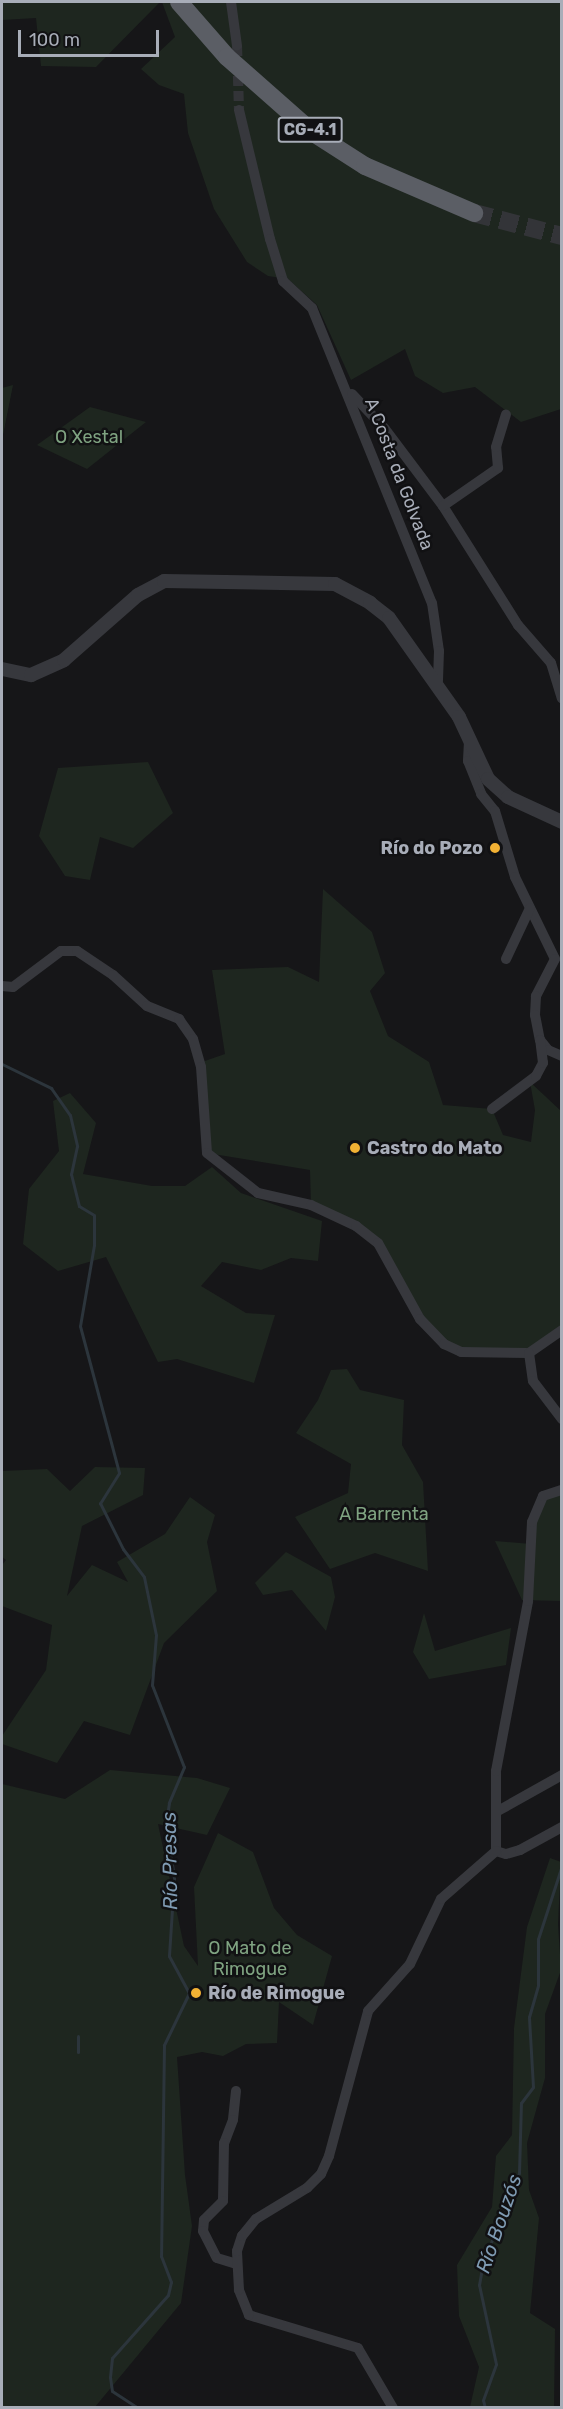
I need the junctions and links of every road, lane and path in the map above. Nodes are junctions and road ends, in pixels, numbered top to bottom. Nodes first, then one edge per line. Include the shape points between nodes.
1 (179, 2) edge
2 (231, 2) edge
3 (237, 46) tunnel mouth
4 (239, 110) tunnel mouth
5 (474, 213) tunnel mouth
6 (348, 390) junction
7 (506, 415) dead end
8 (443, 507) junction
9 (2, 669) edge
10 (438, 685) junction
11 (561, 698) edge
12 (469, 741) junction
13 (561, 822) edge
14 (530, 908) junction
15 (506, 960) dead end
16 (558, 960) edge
17 (2, 986) edge
18 (540, 1040) junction
19 (561, 1056) edge
20 (492, 1109) dead end
21 (561, 1330) edge
22 (529, 1353) junction
23 (561, 1419) edge
24 (561, 1490) edge
25 (561, 1774) edge
26 (496, 1812) junction
27 (561, 1827) edge
28 (496, 1851) junction
29 (236, 2091) dead end
30 (237, 2264) junction
31 (393, 2408) edge

1 - 5 highway, CG-4.1 via 227,57 312,132 365,166
2 - 3 street
4 - 6 street, A Costa da Golvada via 283,280 312,308
6 - 8 street via 385,429
6 - 10 street, A Costa da Golvada via 432,603 440,651
7 - 8 street via 496,447 498,468
8 - 11 street via 518,625 551,663
9 - 10 street via 31,675 64,660 138,595 164,580 335,584 389,618
10 - 12 street
12 - 13 street via 488,779 508,797
12 - 14 street via 468,761 481,794 495,811 515,877
14 - 15 street
14 - 16 street
16 - 18 street via 537,996 535,1016
17 - 22 street via 13,987 61,951 77,951 113,975 147,1006 178,1019 193,1039 201,1067 207,1152 258,1193 311,1205 356,1226 378,1243 420,1319 444,1344 461,1352
18 - 19 street via 548,1050
18 - 20 street via 543,1063 536,1076
21 - 22 street
22 - 23 street via 533,1382
24 - 26 street via 543,1496 532,1522 528,1601 496,1771
25 - 26 street
26 - 28 street
27 - 28 street via 520,1850 506,1854
28 - 30 street via 441,1899 410,1964 368,2011 321,2174 307,2188 256,2219 242,2236
29 - 30 street via 233,2120 224,2143 223,2201 204,2220 203,2231 217,2258
30 - 31 street via 241,2300 249,2315 358,2348

